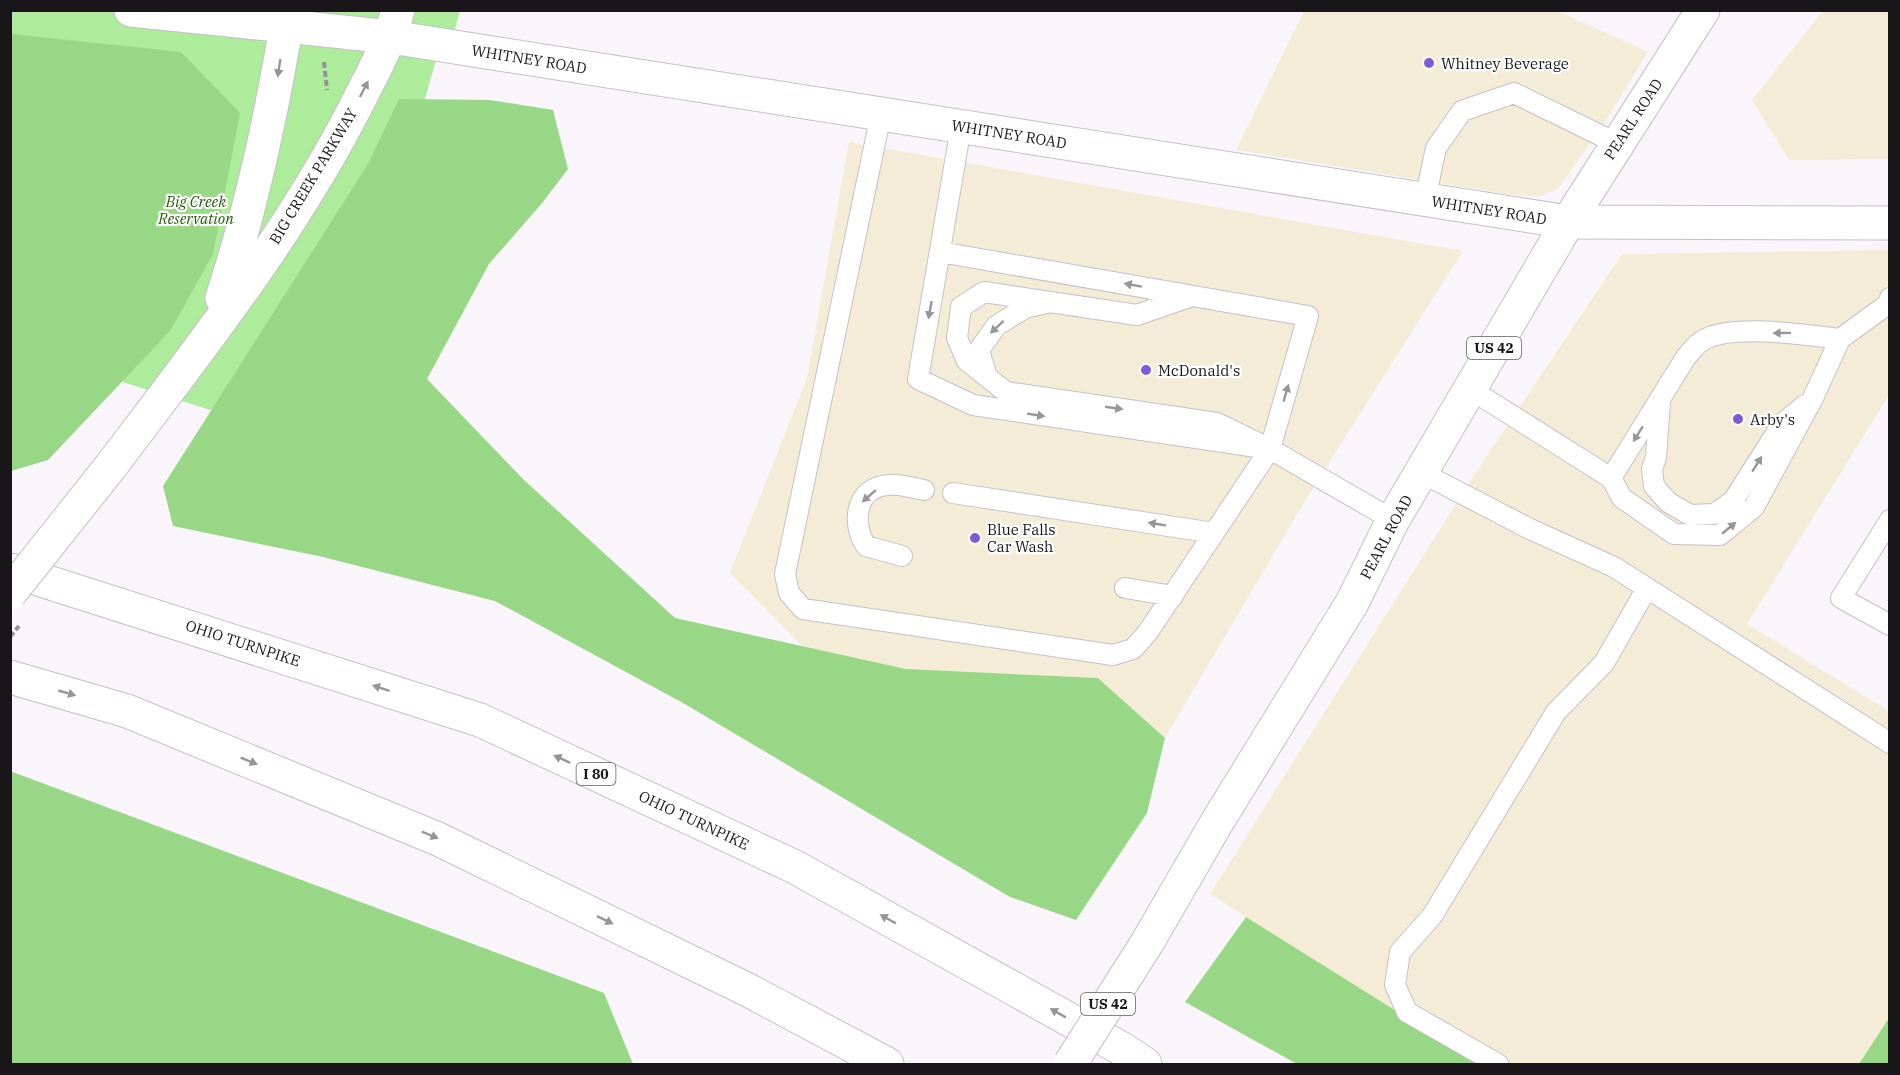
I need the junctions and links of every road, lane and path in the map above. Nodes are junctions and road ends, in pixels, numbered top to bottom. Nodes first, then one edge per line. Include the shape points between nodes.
1 (131, 10) edge
2 (1703, 10) edge
3 (288, 18) edge
4 (394, 24) edge
5 (324, 60) dead end
6 (330, 97) dead end
7 (881, 114) junction
8 (961, 127) junction
9 (1618, 144) junction
10 (1425, 200) junction
11 (1568, 222) junction
12 (1890, 223) edge
13 (940, 252) junction
14 (1191, 296) junction
15 (1890, 298) edge
16 (1050, 302) junction
17 (210, 333) junction
18 (1840, 339) junction
19 (986, 374) junction
20 (1470, 389) junction
21 (1813, 398) junction
22 (1660, 399) junction
23 (1270, 449) junction
24 (1422, 473) junction
25 (1611, 478) junction
26 (924, 490) dead end
27 (952, 493) dead end
28 (1394, 520) junction
29 (1890, 520) edge
30 (1214, 533) junction
31 (902, 556) dead end
32 (10, 570) edge
33 (1125, 588) dead end
34 (1647, 588) junction
35 (10, 593) edge
36 (1173, 596) junction
37 (1890, 625) edge
38 (10, 677) edge
39 (1890, 743) edge
40 (887, 1065) edge
41 (1070, 1065) edge
42 (1145, 1065) edge
43 (1498, 1065) edge

1 - 3 main road, WHITNEY ROAD
2 - 9 main road, PEARL ROAD / US 42
3 - 4 main road, WHITNEY ROAD
3 -> 17 main road, BIG CREEK PARKWAY via 274,100 241,242
4 - 7 main road, WHITNEY ROAD
17 -> 4 main road, BIG CREEK PARKWAY via 303,198 347,124
5 - 6 path
7 - 8 main road, WHITNEY ROAD
7 - 36 lane via 785,574 789,593 803,609 1113,655 1133,649
8 - 10 main road, WHITNEY ROAD
8 - 13 lane
9 - 10 lane via 1514,93 1462,111 1436,148
9 - 11 main road, PEARL ROAD / US 42
10 - 11 main road, WHITNEY ROAD
11 - 12 main road, WHITNEY ROAD
11 - 20 main road, PEARL ROAD / US 42
14 -> 13 lane
13 -> 23 lane via 918,379 973,405
14 - 16 lane via 1137,315
23 -> 14 lane via 1308,316
15 - 18 lane via 1888,304
16 -> 19 lane via 1025,308 996,326 978,350
16 - 19 lane via 984,292 961,307 957,338 967,361
17 - 35 main road, BIG CREEK PARKWAY, bridge
18 - 21 lane
18 -> 22 lane via 1793,332 1724,333 1702,340 1686,357
19 -> 23 lane via 1006,392 1217,423
20 - 24 main road, PEARL ROAD / US 42
20 - 25 lane
22 -> 21 lane via 1652,469 1654,486 1668,502 1690,515 1714,514 1733,501 1782,424
25 -> 21 lane via 1622,498 1674,534 1720,535 1754,507
22 -> 25 lane
23 - 28 lane
23 - 30 lane
24 - 28 main road, PEARL ROAD / US 42
24 - 34 lane via 1614,567
26 -> 31 lane via 889,484 870,492 858,507 858,535 866,546
30 -> 27 lane
28 - 41 main road, PEARL ROAD / US 42, bridge via 1352,603
29 - 37 lane via 1841,598
30 - 36 lane
42 -> 32 main road, OHIO TURNPIKE / I 80 via 795,867 480,720
33 - 36 lane
34 - 39 lane
34 - 43 lane via 1604,663 1556,712 1432,916 1400,952 1395,985 1407,1012
38 -> 40 main road via 127,711 438,839 748,990

